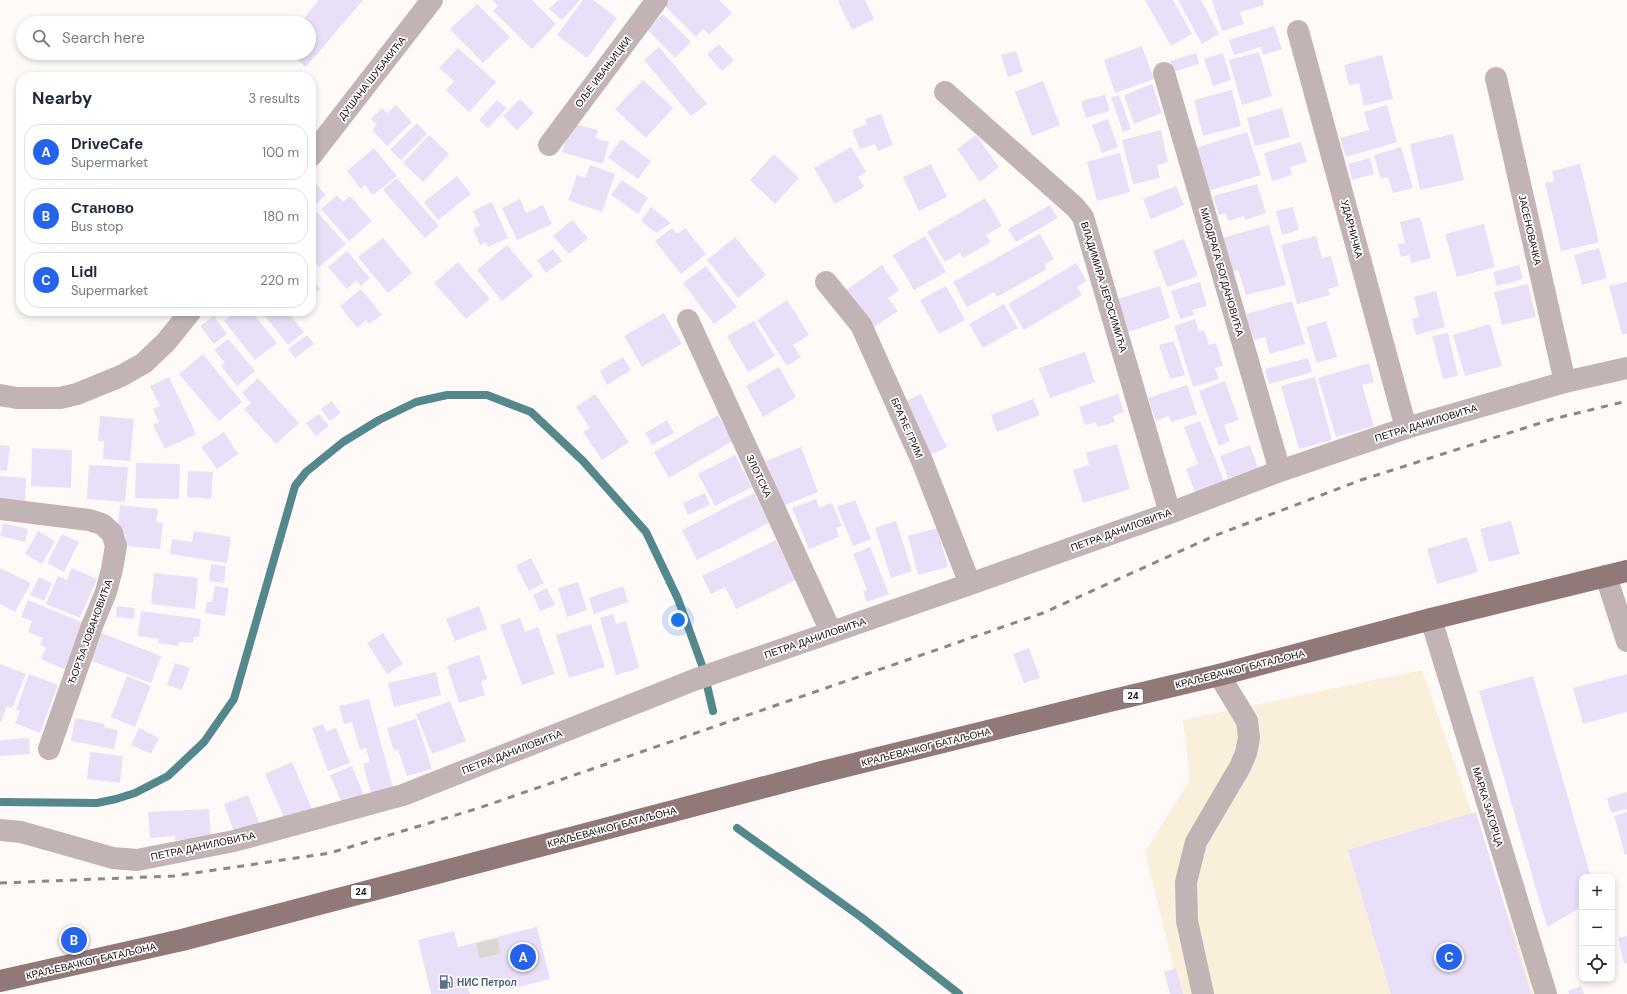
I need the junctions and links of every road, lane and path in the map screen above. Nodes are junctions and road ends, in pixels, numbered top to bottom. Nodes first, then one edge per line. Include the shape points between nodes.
1 (432, 0) edge
2 (657, 0) edge
3 (1298, 31) dead end
4 (1164, 73) dead end
5 (1496, 78) dead end
6 (945, 92) dead end
7 (549, 145) dead end
8 (316, 150) edge
9 (826, 282) dead end
10 (187, 316) edge
11 (688, 320) dead end
12 (1627, 368) edge
13 (1565, 382) junction
14 (0, 395) edge
15 (1406, 428) junction
16 (1280, 471) junction
17 (0, 509) edge
18 (1170, 513) junction
19 (1627, 571) edge
20 (1606, 576) junction
21 (970, 584) junction
22 (1431, 619) junction
23 (831, 632) junction
24 (1627, 641) edge
25 (1219, 676) junction
26 (49, 749) dead end
27 (0, 830) edge
28 (0, 981) edge
29 (1203, 994) edge
30 (1546, 994) edge

1 - 8 street, ДУШАНА ШУБАКИЋА
2 - 7 street, ОЉЕ ИВАЊИЦКИ
3 - 15 street, УДАРНИЧКА
4 - 16 street, МИОДРАГА БОГДАНОВИЋА
5 - 13 street, ЈАСЕНОВАЧКА
6 - 18 street, ВЛАДИМИРА ЈЕРОСИМИЋА via 1075,207 1083,217
9 - 21 street, БРАЋЕ ГРИМ via 862,325 922,461
10 - 14 street via 166,342 144,363 121,376 60,398 17,398
11 - 23 street, ЗЛОТСКА
12 - 13 street, ПЕТРА ДАНИЛОВИЋА
13 - 15 street, ПЕТРА ДАНИЛОВИЋА
15 - 16 street, ПЕТРА ДАНИЛОВИЋА
16 - 18 street, ПЕТРА ДАНИЛОВИЋА
17 - 26 street, ЂОРЂА ЈОВАНОВИЋА via 89,520 102,524 112,533 116,546 106,592
18 - 21 street, ПЕТРА ДАНИЛОВИЋА
19 - 20 main road, КРАЉЕВАЧКОГ БАТАЉОНА / 24
20 - 22 main road, КРАЉЕВАЧКОГ БАТАЉОНА / 24
20 - 24 street
21 - 23 street, ПЕТРА ДАНИЛОВИЋА
22 - 25 main road, КРАЉЕВАЧКОГ БАТАЉОНА / 24
22 - 30 street, МАРКА ЗАГОРЦА
23 - 27 street, ПЕТРА ДАНИЛОВИЋА via 694,680 403,795 234,841 137,860 124,860 21,832
25 - 28 main road, КРАЉЕВАЧКОГ БАТАЉОНА / 24 via 822,772 182,940
25 - 29 street via 1247,721 1249,738 1240,767 1196,842 1186,882 1187,921

